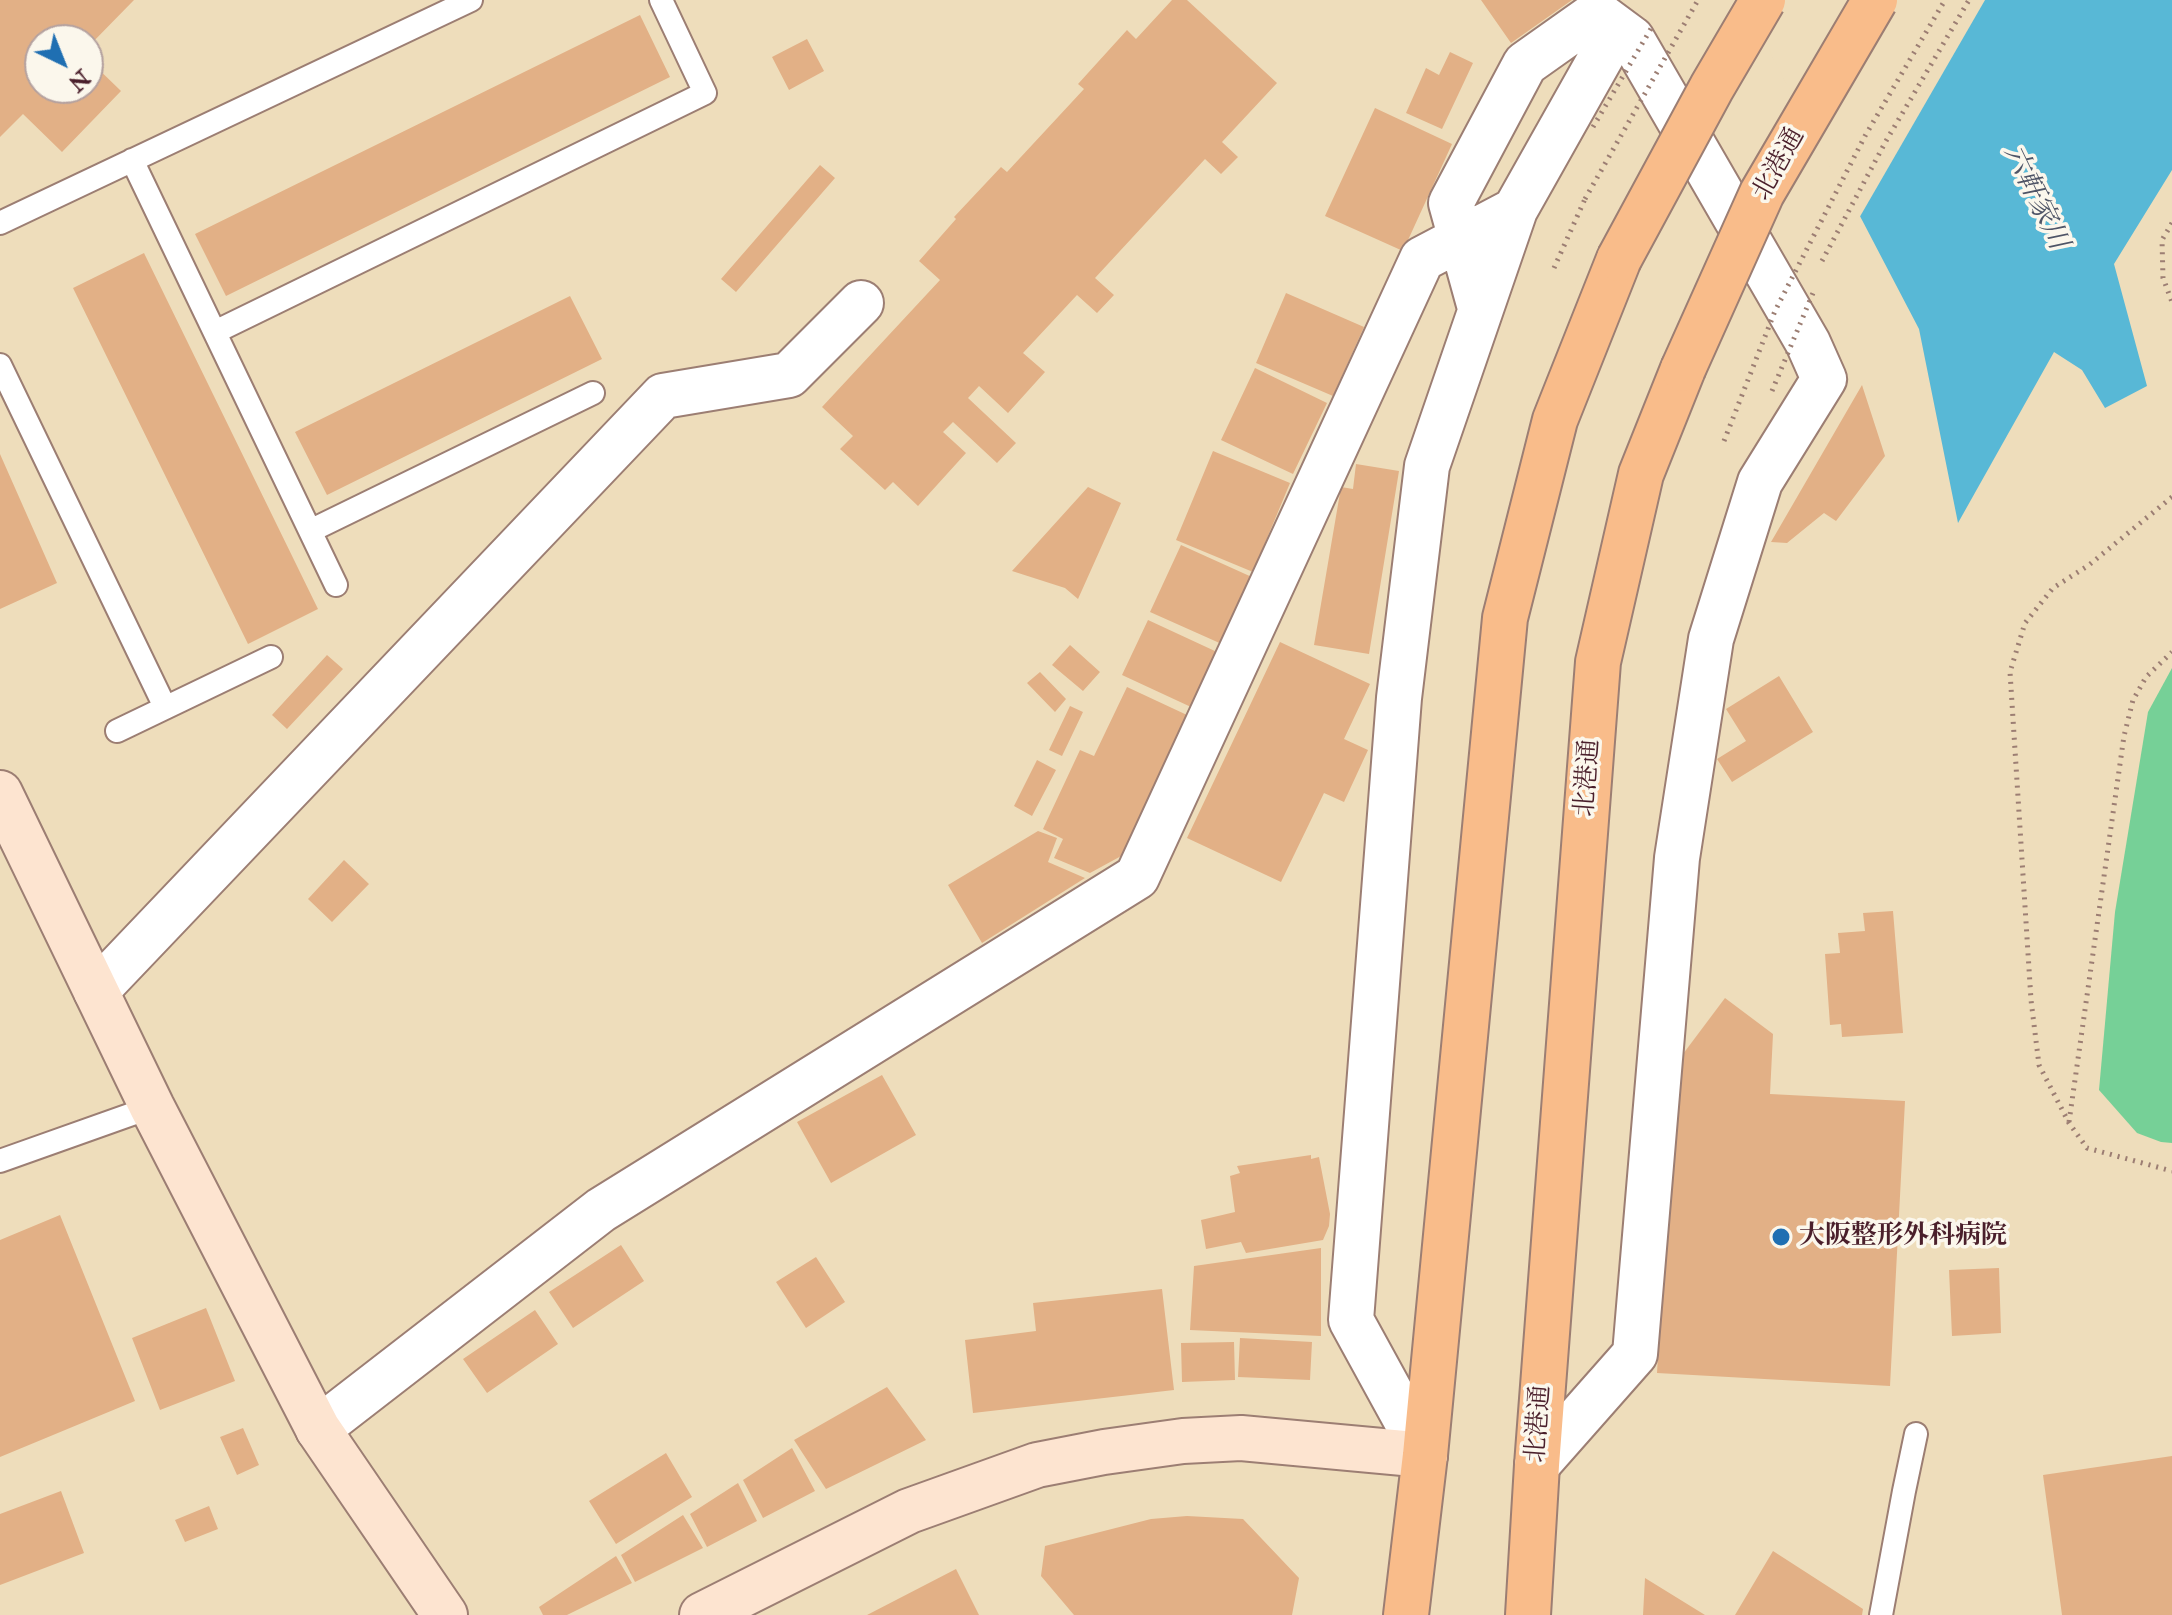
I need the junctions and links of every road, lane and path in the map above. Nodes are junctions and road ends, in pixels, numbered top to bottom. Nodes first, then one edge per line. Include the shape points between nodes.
1 (471, 0) edge
2 (661, 0) edge
3 (1698, 0) edge
4 (1763, 0) edge
5 (1875, 0) edge
6 (1945, 0) edge
7 (1969, 0) edge
8 (1642, 33) junction
9 (1593, 127) dead end
10 (132, 160) junction
11 (1585, 199) dead end
12 (1515, 210) junction
13 (0, 223) edge
14 (2172, 223) edge
15 (1461, 239) junction
16 (1820, 264) dead end
17 (1813, 293) dead end
18 (2172, 302) edge
19 (861, 303) dead end
20 (1480, 308) junction
21 (215, 332) junction
22 (0, 365) edge
23 (1772, 391) dead end
24 (593, 393) dead end
25 (1724, 441) dead end
26 (2172, 497) edge
27 (310, 531) junction
28 (336, 585) dead end
29 (2172, 652) edge
30 (271, 657) dead end
31 (165, 707) junction
32 (117, 731) dead end
33 (0, 793) edge
34 (14, 853) edge
35 (96, 991) junction
36 (152, 1107) junction
37 (2069, 1123) junction
38 (0, 1161) edge
39 (2172, 1171) edge
40 (318, 1429) junction
41 (1916, 1434) dead end
42 (1425, 1455) junction
43 (1537, 1465) junction
44 (445, 1615) edge
45 (702, 1615) edge
46 (1406, 1615) edge
47 (1528, 1615) edge
48 (1881, 1615) edge

1 - 10 lane
2 - 21 lane via 705,93
3 - 11 path, bridge
4 - 42 main road, bridge via 1619,259 1555,420 1505,618
5 - 43 main road, 北港通, bridge via 1762,193 1641,474 1598,662
6 - 25 path, bridge via 1865,136 1775,311
7 - 16 path
8 - 9 path, bridge
8 - 12 street via 1609,43
8 - 15 street via 1597,13 1525,64 1451,203
8 - 43 street via 1824,379 1760,482 1711,639 1677,858 1635,1354
10 - 13 lane
10 - 21 lane
12 - 15 street
12 - 20 street
14 - 18 path via 2162,240 2163,278
15 - 20 street
15 - 40 street via 1422,259 1137,877 601,1210
17 - 23 path, bridge
19 - 35 street via 789,375 663,396
20 - 42 street via 1425,481 1399,698 1351,1320
21 - 27 lane
22 - 31 lane
24 - 27 lane
26 - 37 path via 2053,588 2025,623 2010,672 2039,1065
27 - 28 lane
29 - 37 path via 2146,677 2133,700 2124,736
30 - 31 lane
31 - 32 lane
33 - 34 street
34 - 35 street
35 - 36 street
36 - 38 lane
36 - 40 street
37 - 39 path via 2087,1148
40 - 44 street
41 - 48 lane
42 - 45 street via 1241,1438 1183,1441 1037,1465 909,1511
42 - 46 main road
43 - 47 main road, 北港通

